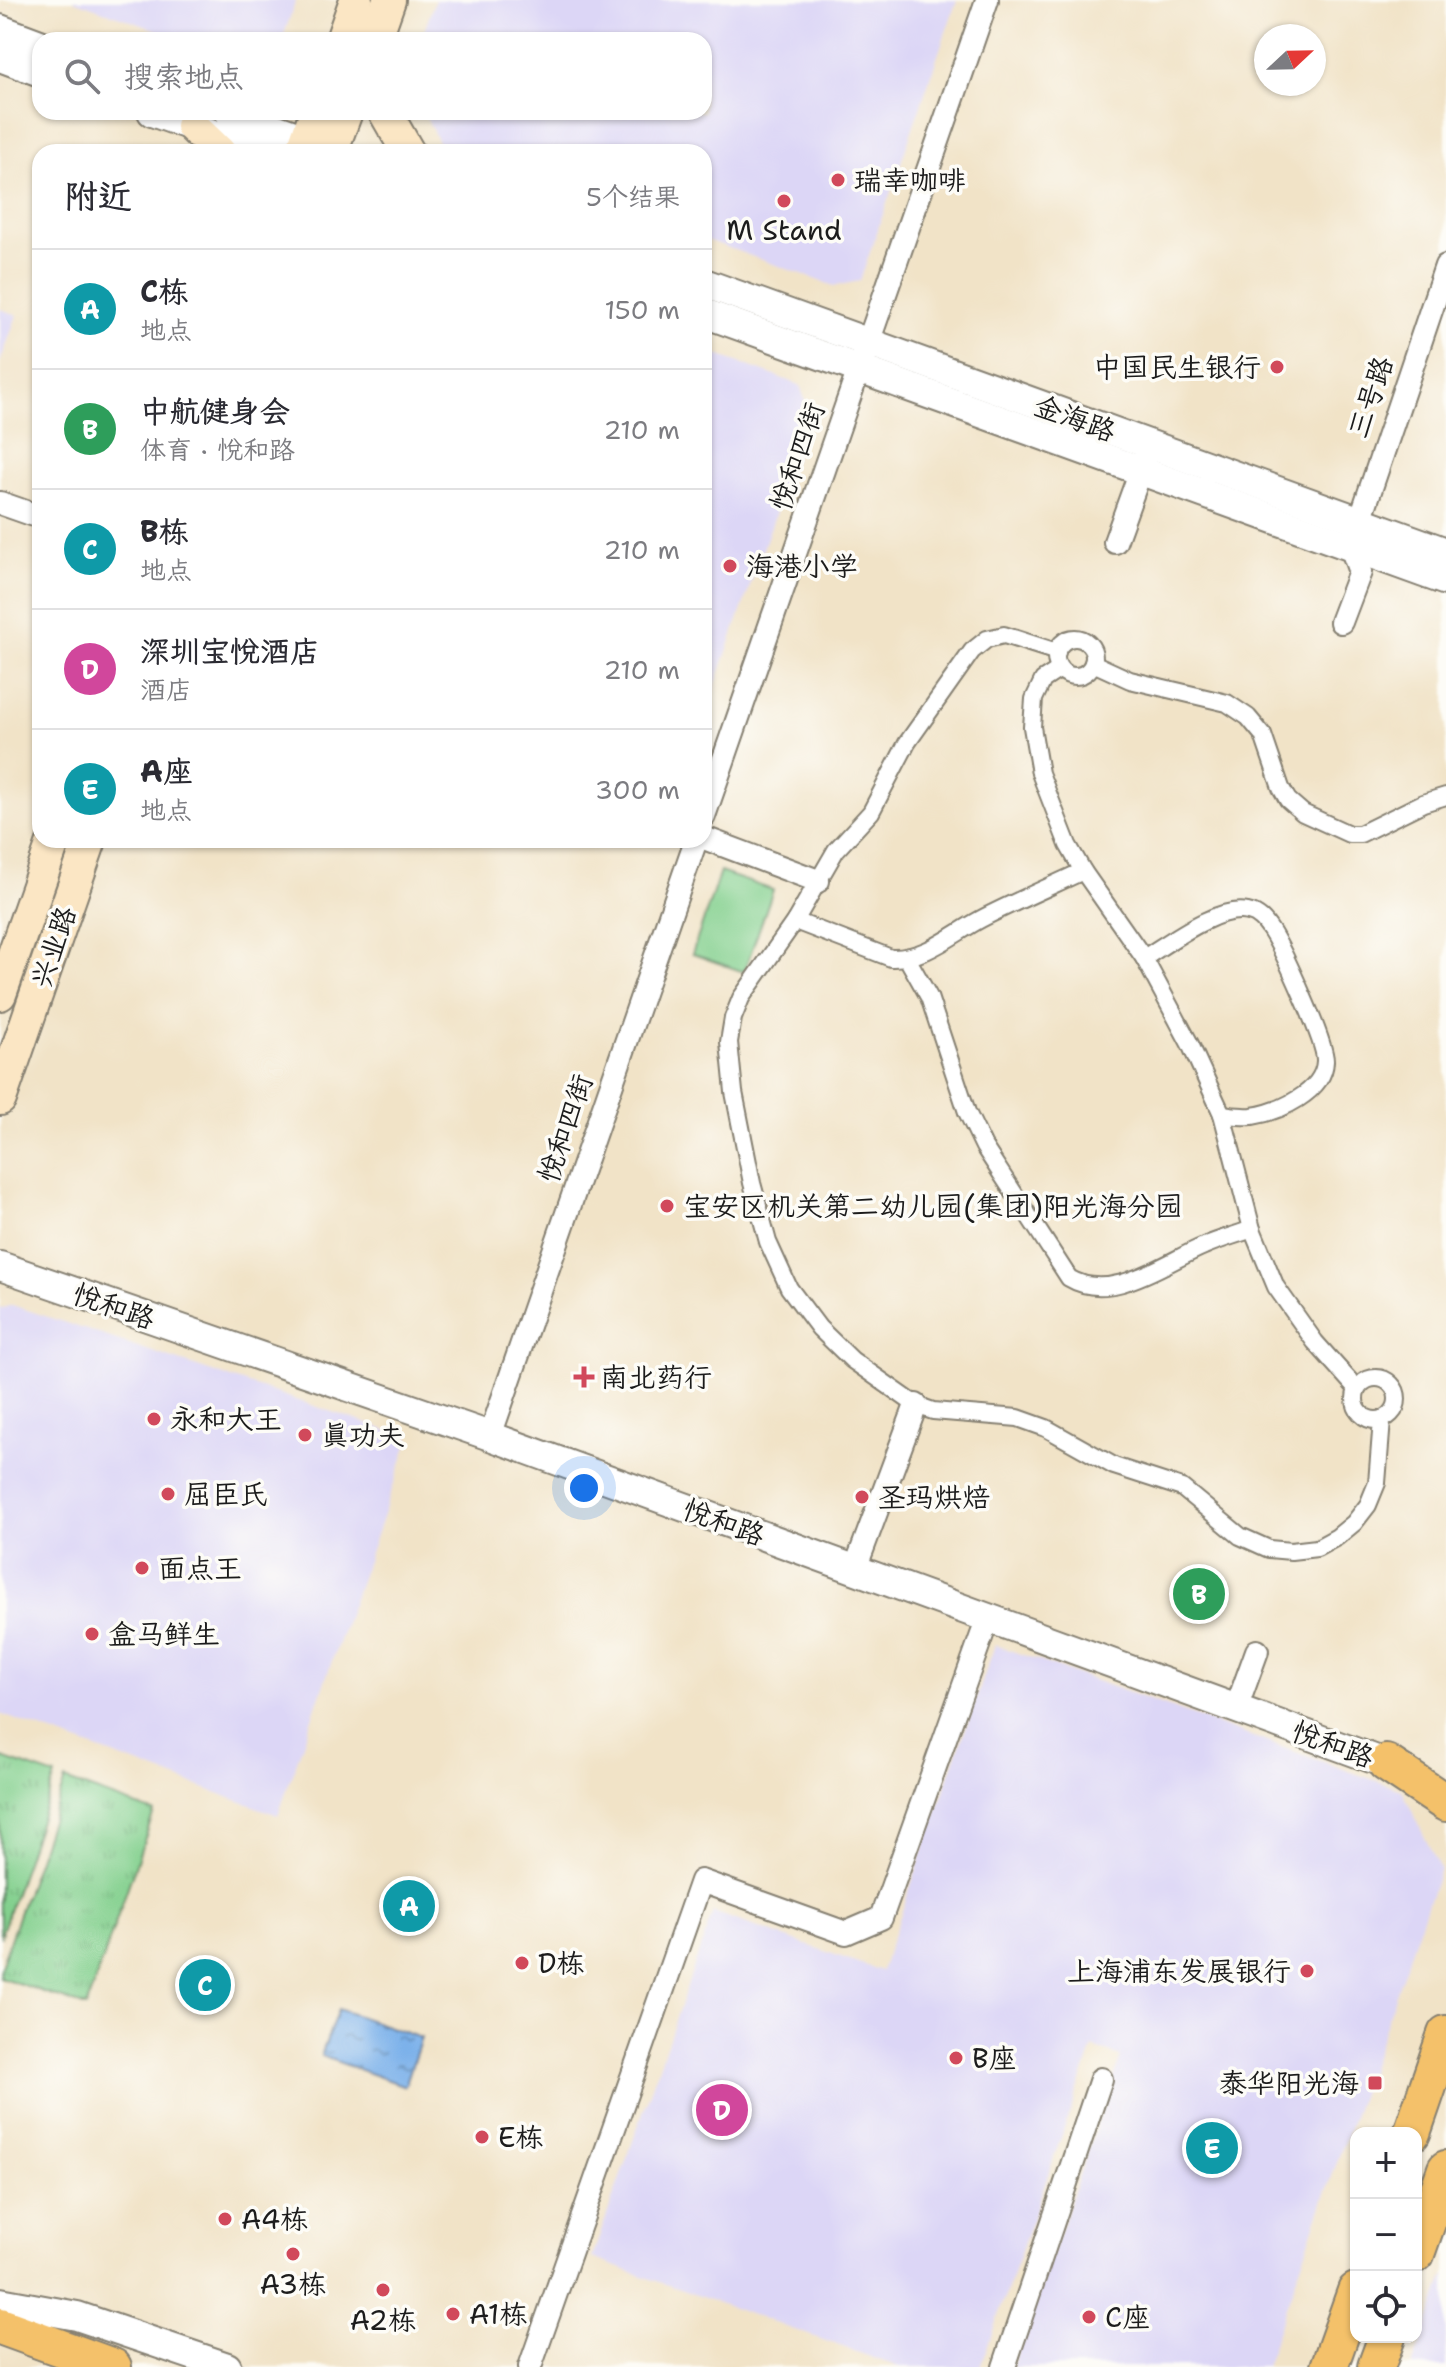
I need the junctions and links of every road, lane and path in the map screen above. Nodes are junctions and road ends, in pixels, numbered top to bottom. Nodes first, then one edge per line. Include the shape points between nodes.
1 (389, 0) edge
2 (987, 0) edge
3 (0, 29) edge
4 (351, 30) edge
5 (32, 41) edge
6 (0, 57) edge
7 (32, 69) edge
8 (175, 120) edge
9 (253, 120) edge
10 (340, 120) edge
11 (390, 120) edge
12 (192, 126) junction
13 (322, 143) edge
14 (211, 144) edge
15 (242, 144) edge
16 (403, 144) edge
17 (1446, 266) edge
18 (712, 286) edge
19 (712, 316) edge
20 (868, 342) junction
21 (858, 370) junction
22 (1145, 459) junction
23 (0, 503) edge
24 (32, 514) edge
25 (1360, 521) junction
26 (1115, 542) dead end
27 (1351, 547) junction
28 (1446, 552) edge
29 (1446, 581) edge
30 (1341, 622) dead end
31 (1058, 660) junction
32 (1093, 663) junction
33 (712, 793) edge
34 (1446, 796) edge
35 (712, 841) edge
36 (51, 848) edge
37 (87, 848) edge
38 (693, 848) edge
39 (1083, 871) junction
40 (818, 881) junction
41 (795, 921) junction
42 (907, 958) junction
43 (1144, 958) junction
44 (0, 994) edge
45 (0, 1099) edge
46 (1222, 1114) junction
47 (1252, 1229) junction
48 (0, 1266) edge
49 (1357, 1389) junction
50 (916, 1405) junction
51 (1382, 1420) junction
52 (490, 1436) junction
53 (855, 1569) junction
54 (988, 1618) junction
55 (1257, 1651) dead end
56 (1236, 1709) junction
57 (1386, 1763) junction
58 (1446, 1770) edge
59 (1446, 1785) edge
60 (1446, 1803) edge
61 (1446, 2034) edge
62 (1101, 2079) dead end
63 (1414, 2127) edge
64 (1446, 2169) edge
65 (1422, 2237) edge
66 (0, 2302) edge
67 (1350, 2308) edge
68 (0, 2326) edge
69 (1385, 2343) edge
70 (113, 2367) edge
71 (227, 2367) edge
72 (530, 2367) edge
73 (1004, 2367) edge
74 (1329, 2367) edge
75 (1376, 2367) edge

1 - 4 main road
2 - 20 street, 悦和四街
3 - 5 street
6 - 7 street
8 - 12 street
9 - 13 street
10 - 13 main road
11 - 16 main road
12 - 14 main road
12 - 15 street
17 - 25 street, 三号路
18 - 20 street, 金海路
19 - 21 street, 金海路
20 - 21 street, 悦和四街
20 - 22 street, 金海路
21 - 22 street, 金海路
21 - 33 street, 悦和四街
22 - 25 street, 金海路
22 - 26 street
22 - 27 street, 金海路
23 - 24 street
25 - 27 street, 三号路
25 - 28 street, 金海路
27 - 29 street, 金海路
27 - 30 street via 1360,572
31 - 32 street via 1070,676 1083,674
31 - 32 street via 1065,641 1077,638 1093,650
31 - 39 street via 1034,699 1032,727 1040,773
31 - 40 street via 1004,635 987,639 972,651 907,743 871,812 836,850
32 - 34 street via 1159,689 1227,703 1248,717 1263,735 1288,800 1303,813 1349,834 1360,834
35 - 40 street
36 - 44 main road, 兴业路
37 - 45 main road, 兴业路
38 - 52 street, 悦和四街
39 - 42 street
39 - 43 street
40 - 41 street
41 - 42 street via 891,958
41 - 50 street via 741,998 729,1042 752,1183 768,1242 789,1288 852,1360
42 - 47 street via 929,997 984,1147 1069,1278 1097,1287 1123,1283
43 - 46 street
43 - 46 street via 1233,910 1261,918 1273,934 1320,1037 1322,1074 1314,1087 1275,1110 1250,1116
46 - 47 street
47 - 49 street via 1276,1287
48 - 52 street, 悦和路
49 - 51 street via 1357,1409
49 - 51 street via 1375,1377 1393,1385 1397,1403
50 - 51 street via 1018,1418 1046,1428 1114,1466 1182,1488 1240,1536 1269,1549 1291,1551 1317,1548 1337,1537 1368,1505 1377,1483
50 - 53 street
52 - 53 street, 悦和路
53 - 54 street, 悦和路
54 - 56 street, 悦和路
54 - 72 street via 881,1918 846,1933 701,1881
55 - 56 street
56 - 57 street, 悦和路
57 - 58 main road
57 - 59 street, 悦和路
57 - 60 main road
61 - 63 main road
62 - 73 street
64 - 65 main road
66 - 71 street via 77,2316
67 - 74 main road
68 - 70 main road
69 - 75 main road

